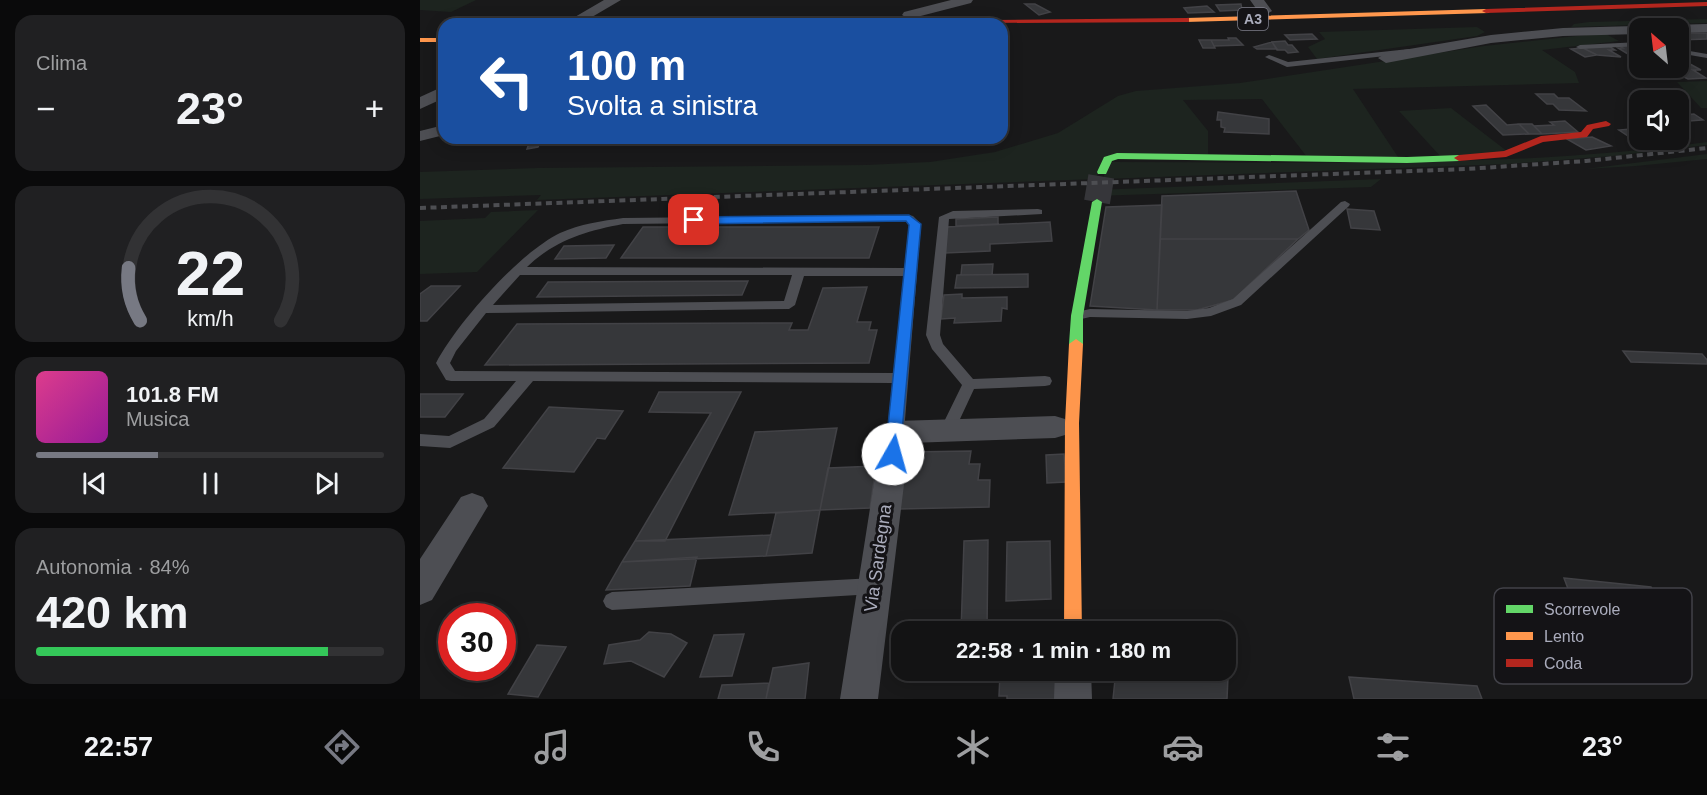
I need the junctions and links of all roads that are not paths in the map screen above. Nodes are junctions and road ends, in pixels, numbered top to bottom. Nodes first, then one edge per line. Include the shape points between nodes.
1 (614, 0) edge
2 (966, 0) edge
3 (1707, 4) edge
4 (1707, 13) edge
5 (909, 15) dead end
6 (580, 18) edge
7 (1008, 22) edge
8 (1707, 28) edge
9 (420, 30) edge
10 (438, 30) edge
11 (1008, 31) edge
12 (420, 40) edge
13 (438, 40) edge
14 (1629, 45) edge
15 (1580, 47) dead end
16 (1429, 50) junction
17 (1689, 53) edge
18 (1707, 56) edge
19 (1269, 57) dead end
20 (1386, 57) dead end
21 (438, 94) edge
22 (420, 104) edge
23 (1606, 124) dead end
24 (438, 132) edge
25 (420, 136) edge
26 (1102, 172) tunnel mouth
27 (1097, 202) tunnel mouth
28 (1345, 204) dead end
29 (1038, 212) dead end
30 (517, 271) junction
31 (799, 272) junction
32 (911, 272) junction
33 (484, 309) junction
34 (1077, 316) junction
35 (529, 376) junction
36 (901, 378) junction
37 (1045, 381) dead end
38 (969, 384) junction
39 (1055, 427) dead end
40 (948, 430) junction
41 (896, 432) junction
42 (420, 440) edge
43 (472, 506) dead end
44 (874, 586) junction
45 (420, 589) edge
46 (612, 601) dead end
47 (1073, 621) edge
48 (1073, 681) edge
49 (859, 699) edge
50 (1073, 699) edge

1 - 6 street
2 - 5 street
3 - 7 main road, A3 via 1186,21
4 - 11 main road, A3 via 1222,29
8 - 16 street via 1563,32
9 - 10 main road
12 - 13 main road
14 - 15 lane
16 - 19 lane via 1287,65
16 - 20 street
17 - 18 lane
21 - 22 street
23 - 26 main road via 1590,127 1584,135 1541,139 1506,154 1478,157 1407,160 1117,156 1108,159
24 - 25 street
27 - 34 main road
28 - 34 lane via 1237,302 1211,312 1187,315
29 - 38 lane via 953,214 944,218 933,335 937,346
30 - 31 lane
30 - 32 lane via 529,257 557,239 623,221 909,218 915,224
30 - 33 lane
31 - 32 lane
31 - 33 lane via 789,305
32 - 36 lane
33 - 35 lane via 443,363 452,376
34 - 47 main road via 1072,423
35 - 36 lane
35 - 42 lane via 489,423 450,442
36 - 41 lane
37 - 38 lane
38 - 40 lane
39 - 40 street
40 - 41 street
41 - 44 street, Via Sardegna
43 - 45 street
44 - 46 lane
44 - 49 street, Via Sardegna
48 - 50 street

